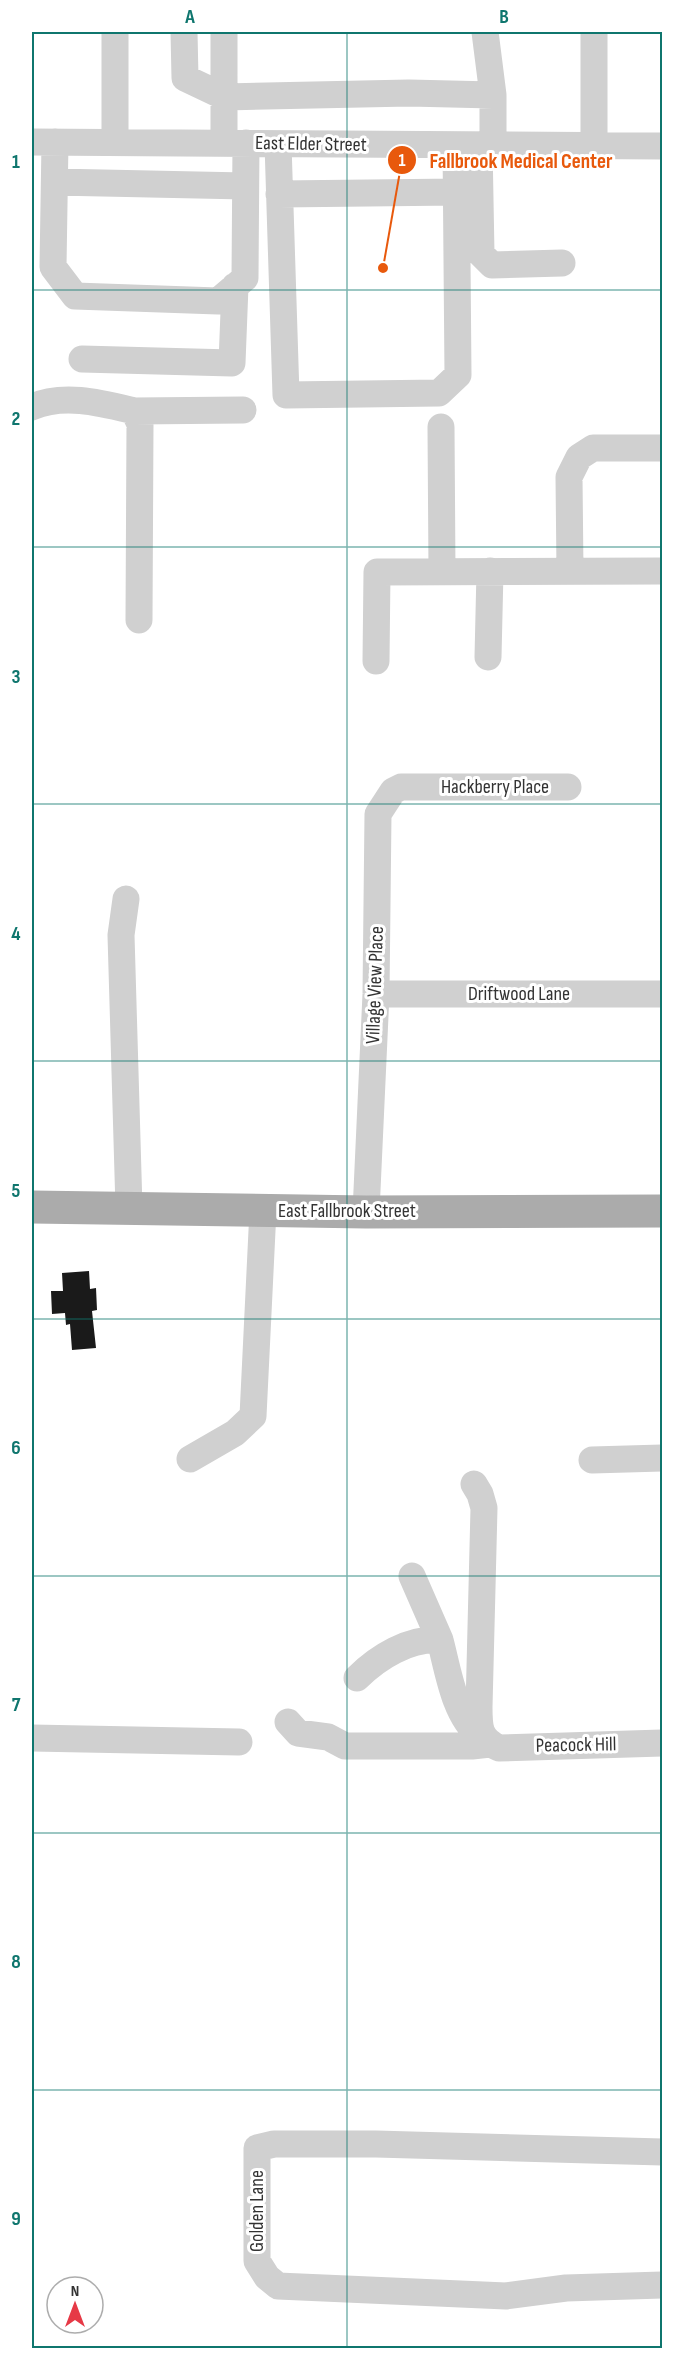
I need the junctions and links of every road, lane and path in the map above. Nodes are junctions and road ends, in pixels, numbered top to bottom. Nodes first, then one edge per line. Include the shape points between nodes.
1 (116, 32) edge
2 (184, 32) edge
3 (224, 32) edge
4 (485, 32) edge
5 (594, 32) edge
6 (492, 95) junction
7 (225, 97) junction
8 (43, 142) edge
9 (115, 142) junction
10 (235, 143) junction
11 (278, 144) junction
12 (476, 146) junction
13 (663, 146) edge
14 (594, 147) junction
15 (55, 182) junction
16 (245, 186) junction
17 (456, 192) junction
18 (279, 194) junction
19 (562, 263) dead end
20 (235, 286) junction
21 (82, 359) dead end
22 (32, 407) edge
23 (243, 410) dead end
24 (134, 411) junction
25 (441, 427) dead end
26 (663, 448) edge
27 (442, 571) junction
28 (490, 571) junction
29 (570, 571) junction
30 (663, 571) edge
31 (139, 620) dead end
32 (488, 657) dead end
33 (376, 661) dead end
34 (568, 787) dead end
35 (421, 788) joint
36 (126, 899) dead end
37 (376, 994) junction
38 (663, 994) edge
39 (32, 1207) edge
40 (129, 1208) junction
41 (263, 1210) junction
42 (663, 1211) edge
43 (366, 1212) junction
44 (663, 1458) edge
45 (190, 1459) dead end
46 (592, 1460) dead end
47 (474, 1484) dead end
48 (412, 1576) dead end
49 (440, 1640) junction
50 (357, 1678) dead end
51 (288, 1722) dead end
52 (32, 1738) edge
53 (239, 1742) dead end
54 (488, 1742) junction
55 (663, 1743) edge
56 (663, 2152) edge
57 (663, 2284) edge

1 - 9 street
2 - 7 street via 186,78
3 - 7 street
4 - 6 street
5 - 14 street
6 - 7 street
6 - 12 street
7 - 10 street
8 - 9 street, East Elder Street
8 - 15 street
9 - 10 street, East Elder Street
10 - 11 street, East Elder Street
10 - 16 street
11 - 12 street, East Elder Street
11 - 18 street
12 - 14 street, East Elder Street
12 - 17 street
12 - 19 street via 481,254 492,265
13 - 14 street, East Elder Street
15 - 16 street
15 - 20 street via 53,267 75,296 218,301
16 - 20 street via 245,278
17 - 18 street
17 - 18 street via 458,375 438,393 286,395
20 - 21 street via 232,363
22 - 24 street via 44,402 91,400
23 - 24 street
24 - 31 street via 140,424
25 - 27 street
26 - 29 street via 593,448 579,457 569,477
27 - 28 street
27 - 33 street via 377,572
28 - 29 street
28 - 32 street
29 - 30 street
34 - 35 street, Hackberry Place
35 - 37 street, Village View Place via 400,787 393,791 378,814
36 - 40 street via 121,935
37 - 38 street, Driftwood Lane
37 - 43 street, Village View Place
39 - 40 main road, East Fallbrook Street
40 - 41 main road, East Fallbrook Street
41 - 43 main road, East Fallbrook Street
41 - 45 street via 253,1416 235,1433
42 - 43 main road, East Fallbrook Street
44 - 46 street
47 - 54 street via 484,1508 479,1730
48 - 49 street
49 - 50 street via 409,1643
49 - 54 street via 470,1728
51 - 54 street, Peacock Hill via 298,1733 328,1737 345,1746 472,1746
52 - 53 street
54 - 55 street, Peacock Hill via 499,1748
56 - 57 street, Golden Lane via 376,2144 274,2144 257,2148 257,2261 278,2286 506,2296 566,2288

